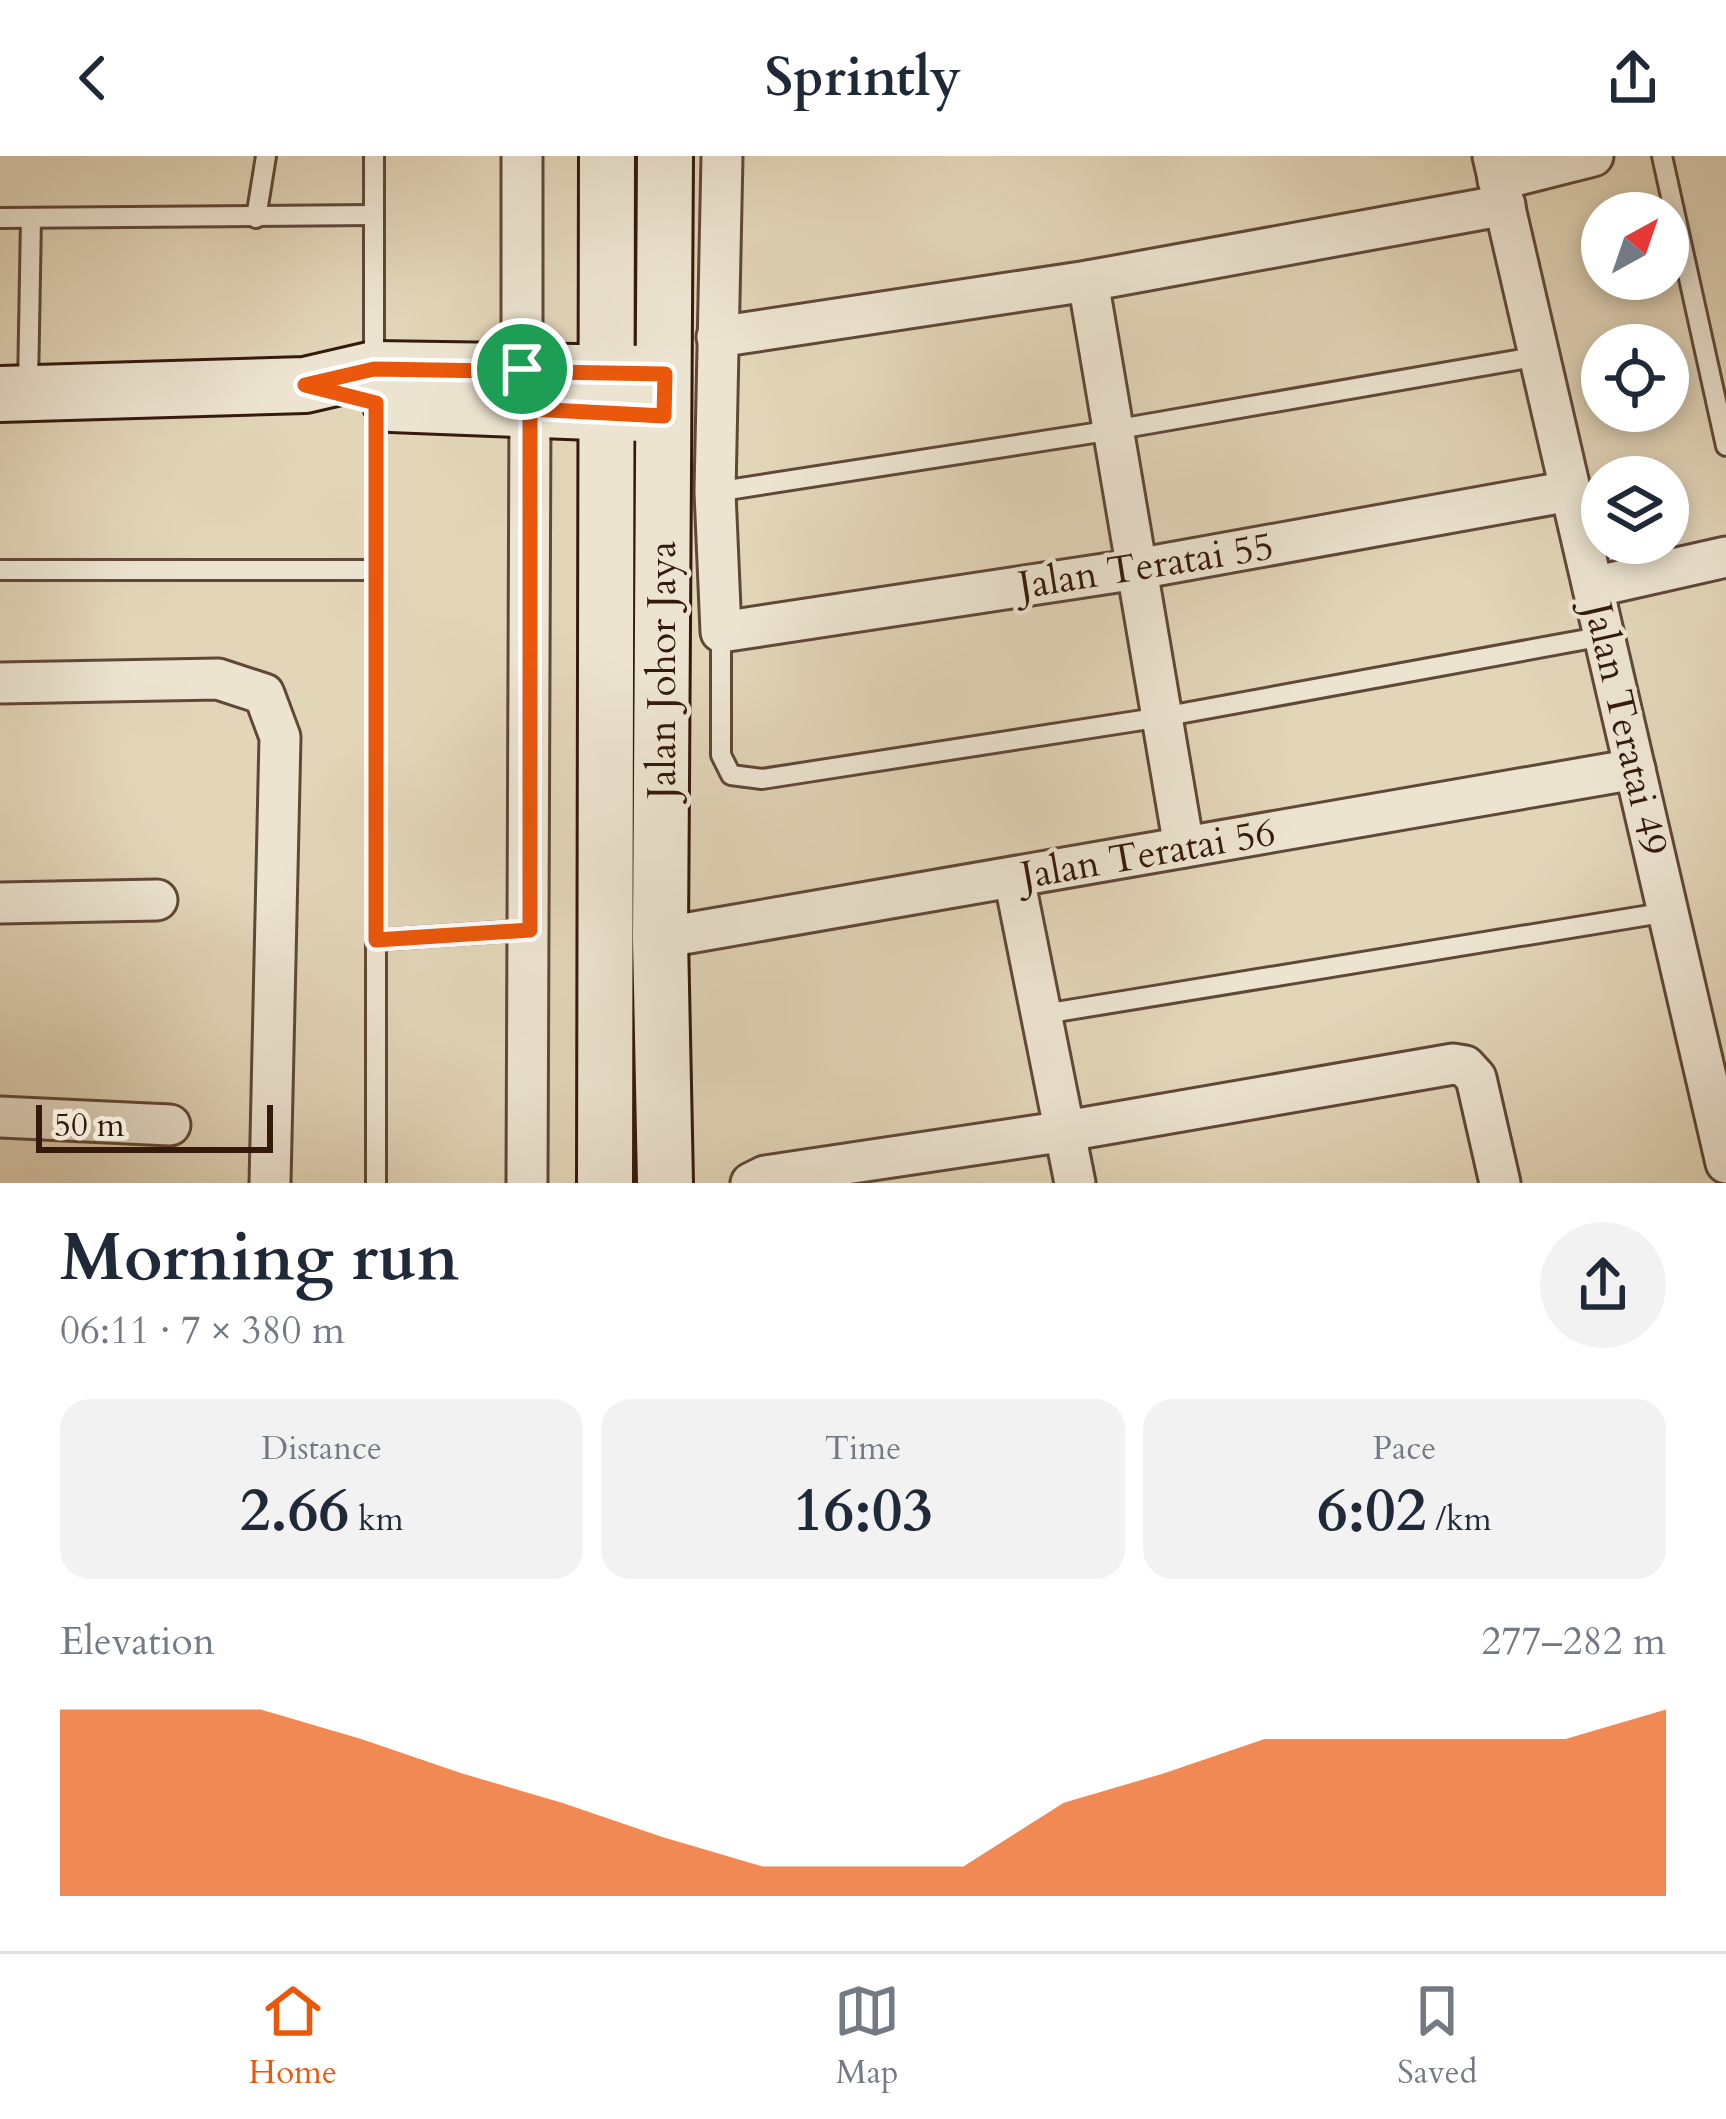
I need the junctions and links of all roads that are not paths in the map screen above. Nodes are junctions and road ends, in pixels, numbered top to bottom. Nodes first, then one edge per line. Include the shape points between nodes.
1 (266, 156) edge
2 (374, 156) edge
3 (522, 156) edge
4 (607, 156) edge
5 (665, 156) edge
6 (722, 156) edge
7 (1593, 156) edge
8 (1661, 156) edge
9 (1499, 180) edge
10 (374, 214) junction
11 (0, 218) edge
12 (31, 218) junction
13 (256, 218) junction
14 (1088, 281) junction
15 (717, 338) junction
16 (1540, 356) junction
17 (375, 386) junction
18 (526, 389) junction
19 (608, 391) junction
20 (14, 394) edge
21 (665, 394) junction
22 (1113, 430) junction
23 (1726, 446) edge
24 (1570, 491) junction
25 (715, 492) junction
26 (1726, 557) edge
27 (1137, 569) junction
28 (0, 570) edge
29 (374, 570) junction
30 (1593, 586) junction
31 (721, 632) junction
32 (1604, 636) junction
33 (0, 683) edge
34 (1162, 717) junction
35 (1635, 769) junction
36 (1184, 847) junction
37 (1014, 878) junction
38 (157, 900) dead end
39 (0, 903) edge
40 (1668, 912) junction
41 (530, 930) junction
42 (660, 938) junction
43 (376, 940) junction
44 (1044, 1014) junction
45 (1717, 1079) edge
46 (0, 1117) edge
47 (170, 1125) dead end
48 (1066, 1131) junction
49 (1726, 1162) edge
50 (270, 1183) edge
51 (376, 1183) edge
52 (526, 1183) edge
53 (605, 1183) edge
54 (665, 1183) edge
55 (752, 1183) edge
56 (1076, 1183) edge
57 (1500, 1183) edge

1 - 13 lane
2 - 10 lane
3 - 18 street
4 - 19 main road, Jalan Johor Jaya
5 - 21 main road, Jalan Johor Jaya
6 - 15 street
7 - 9 street
8 - 23 lane
9 - 14 street
9 - 16 street, Jalan Teratai 49
10 - 13 lane
10 - 17 lane
11 - 12 lane
12 - 13 lane
12 - 20 lane
14 - 15 street
14 - 22 street
15 - 25 street
16 - 22 lane
16 - 24 street, Jalan Teratai 49
17 - 18 main road
17 - 20 main road
17 - 29 lane
18 - 19 main road
18 - 41 street
19 - 21 main road
19 - 53 main road, Jalan Johor Jaya
21 - 42 main road, Jalan Johor Jaya
22 - 25 lane
22 - 27 street
24 - 27 street, Jalan Teratai 55
24 - 30 street, Jalan Teratai 49
25 - 31 street
26 - 30 street
27 - 31 street, Jalan Teratai 55
27 - 34 street
28 - 29 lane
29 - 43 lane
30 - 32 street, Jalan Teratai 49
31 - 34 lane via 721,755 730,775 762,778
32 - 34 lane
32 - 35 street, Jalan Teratai 49
33 - 50 street via 218,679 264,694 280,737
34 - 36 street
35 - 36 street, Jalan Teratai 56
35 - 40 street, Jalan Teratai 49
36 - 37 street, Jalan Teratai 56
37 - 42 street, Jalan Teratai 56
37 - 44 street
38 - 39 street
40 - 44 lane
40 - 45 street, Jalan Teratai 49
41 - 43 lane
41 - 52 street
42 - 54 main road, Jalan Johor Jaya
43 - 51 lane
44 - 48 street
45 - 49 street, Jalan Teratai 49
46 - 47 street
48 - 55 street
48 - 56 street
48 - 57 street via 1453,1064 1475,1078

